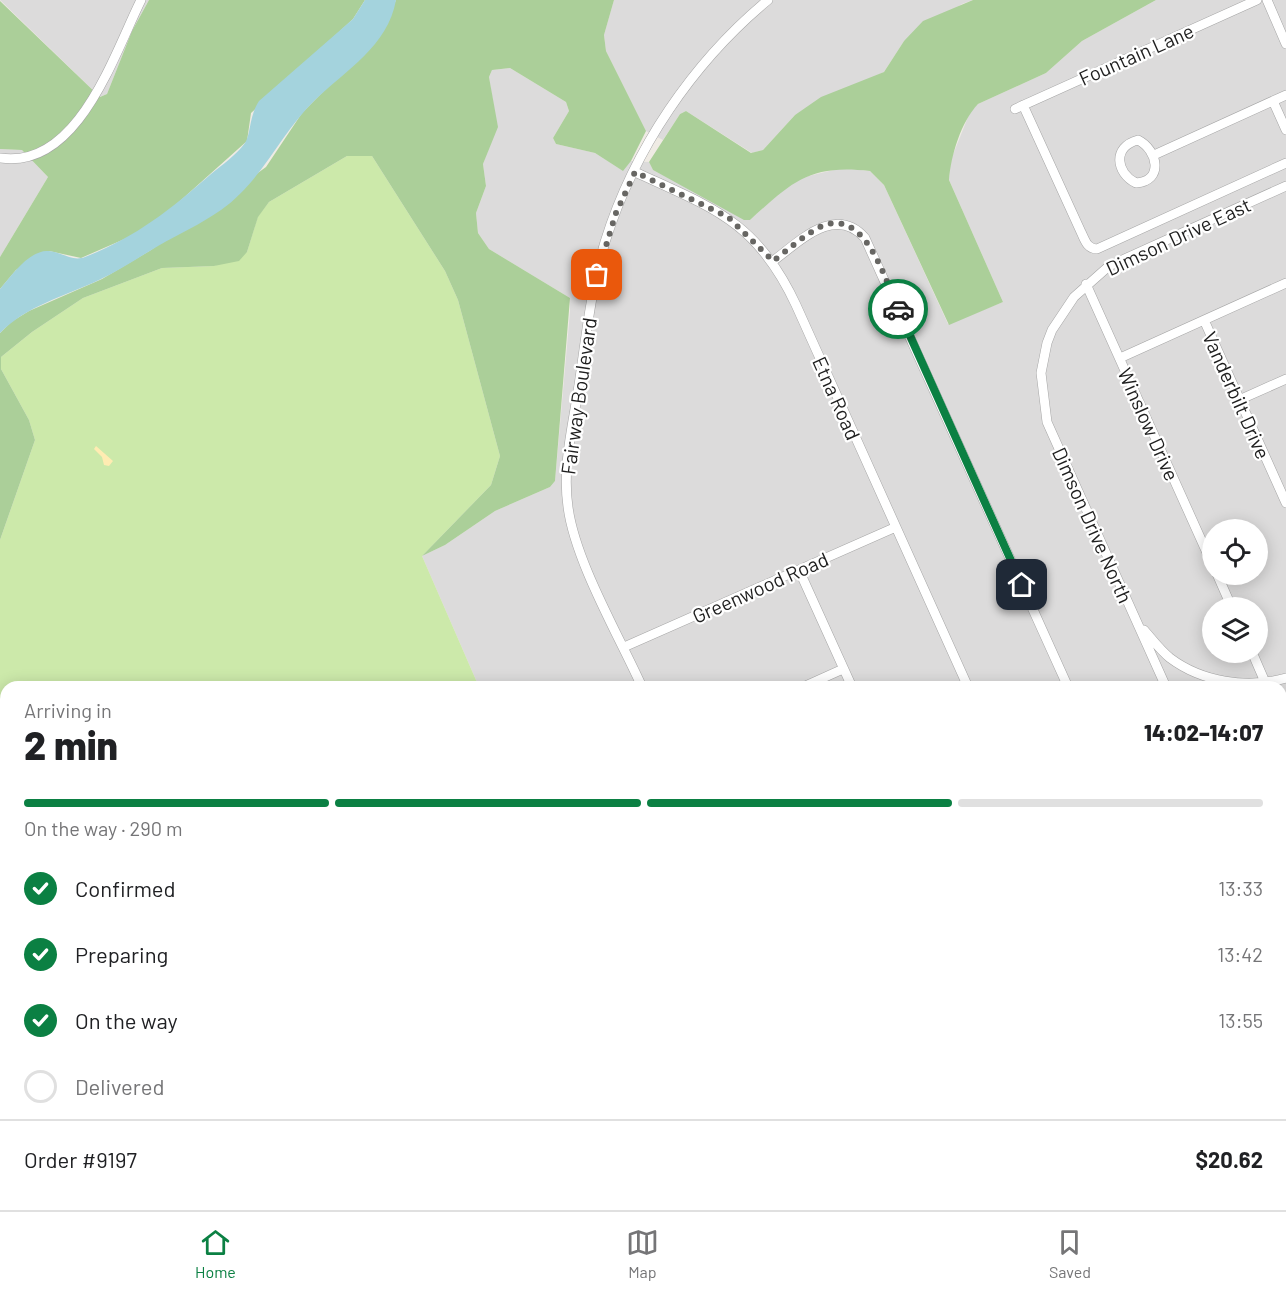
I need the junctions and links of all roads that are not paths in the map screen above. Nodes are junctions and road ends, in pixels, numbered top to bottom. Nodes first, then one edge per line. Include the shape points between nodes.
1 (141, 0) edge
2 (768, 0) edge
3 (1257, 0) edge
4 (1267, 0) edge
5 (1286, 44) edge
6 (1286, 95) edge
7 (1273, 101) junction
8 (1286, 130) edge
9 (1154, 155) junction
10 (0, 158) edge
11 (1286, 163) edge
12 (635, 172) junction
13 (1286, 186) edge
14 (773, 261) junction
15 (1286, 283) edge
16 (1086, 284) junction
17 (1204, 320) junction
18 (1044, 357) joint
19 (1120, 358) junction
20 (1286, 379) edge
21 (1239, 399) junction
22 (1286, 474) edge
23 (1275, 479) junction
24 (1286, 503) edge
25 (896, 527) junction
26 (1202, 542) edge
27 (799, 570) junction
28 (1138, 624) junction
29 (624, 647) junction
30 (1257, 663) edge
31 (843, 669) junction
32 (1286, 678) edge
33 (639, 681) edge
34 (816, 681) edge
35 (849, 681) edge
36 (965, 681) edge
37 (1065, 681) edge
38 (1163, 681) edge
39 (1225, 681) edge
40 (1265, 681) edge
41 (1270, 681) edge

1 - 10 street via 82,119 37,152
2 - 12 street, Fairway Boulevard via 698,72 660,124
3 - 11 street, Fountain Lane via 1019,107 1088,247 1097,249
4 - 5 street
6 - 7 street
7 - 8 street
7 - 9 street
9 - 9 street via 1155,173 1136,183 1125,173 1119,156 1125,145 1138,140
12 - 14 street, Etna Road via 728,217
12 - 29 street, Fairway Boulevard via 616,213 597,275 566,475 568,507 578,543
13 - 16 street, Dimson Drive East via 1117,261
14 - 25 street, Etna Road
14 - 37 street via 815,230 830,224 853,228 865,238
15 - 17 street
16 - 18 street, Dimson Drive East via 1065,307 1052,330
16 - 19 street, Winslow Drive
17 - 19 street
17 - 21 street, Vanderbilt Drive
18 - 28 street, Dimson Drive North via 1041,387 1047,422
19 - 26 street, Winslow Drive
20 - 21 street
21 - 23 street, Vanderbilt Drive
22 - 23 street
23 - 24 street, Vanderbilt Drive
25 - 27 street, Greenwood Road
25 - 36 street, Etna Road
27 - 29 street, Greenwood Road
27 - 31 street
28 - 38 street, Dimson Drive North
28 - 39 street via 1169,657 1195,672
29 - 33 street, Fairway Boulevard
30 - 40 street
31 - 34 street
31 - 35 street
32 - 41 street

